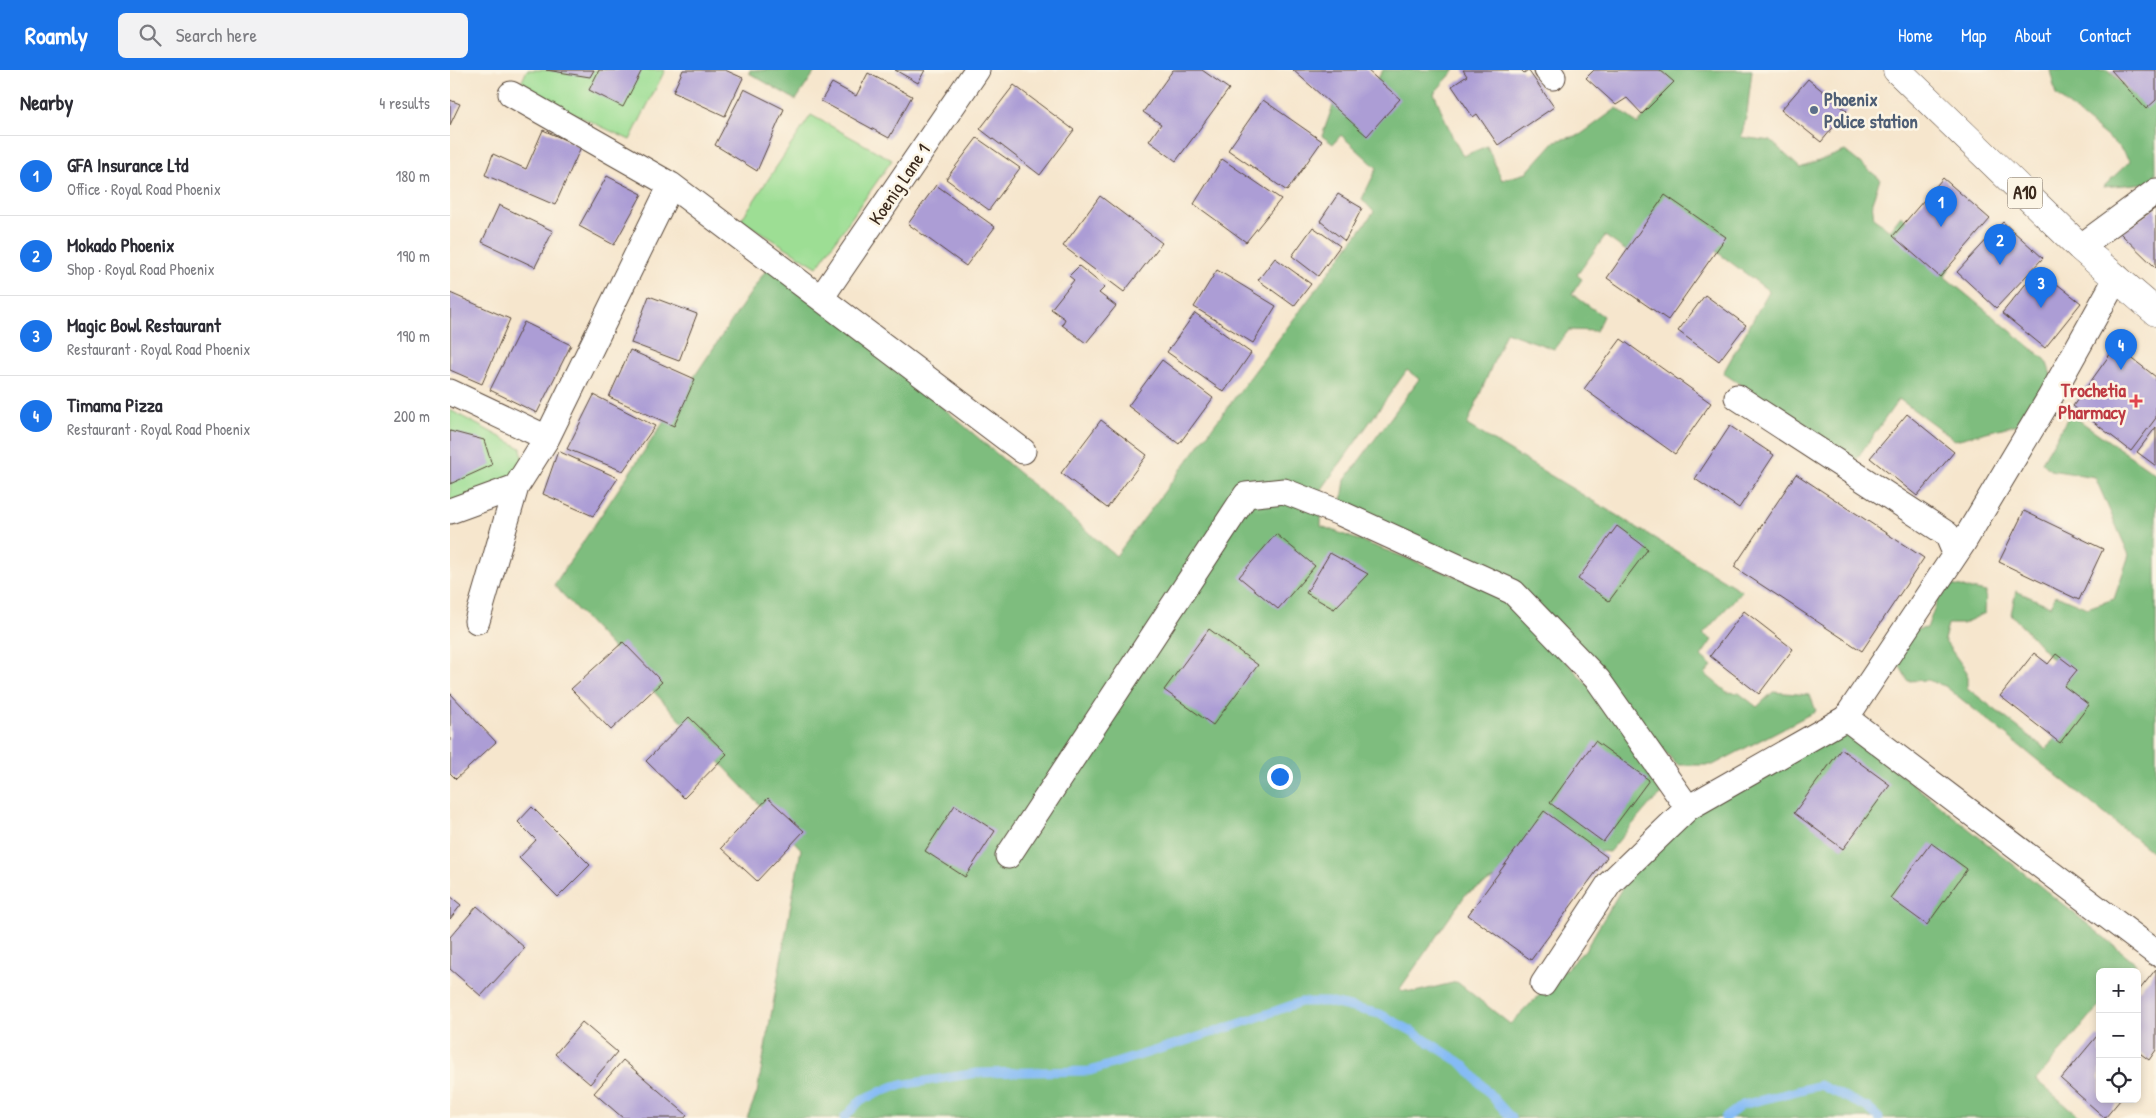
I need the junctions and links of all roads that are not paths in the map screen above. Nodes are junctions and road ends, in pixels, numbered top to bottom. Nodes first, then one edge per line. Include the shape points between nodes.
1 (977, 70) edge
2 (1897, 70) edge
3 (511, 94) dead end
4 (671, 185) junction
5 (2156, 190) edge
6 (2080, 246) junction
7 (2117, 277) junction
8 (821, 298) junction
9 (2156, 312) edge
10 (450, 392) edge
11 (1737, 397) dead end
12 (547, 438) junction
13 (1023, 451) dead end
14 (516, 486) junction
15 (450, 511) edge
16 (1955, 553) junction
17 (477, 621) dead end
18 (1846, 718) junction
19 (1688, 808) junction
20 (1008, 856) dead end
21 (2156, 953) edge
22 (1542, 984) dead end

1 - 8 street, Koenig Lane 1
2 - 6 main road, A10
3 - 4 street
4 - 8 street
4 - 12 street
5 - 6 street
6 - 7 main road, A10
7 - 9 main road, A10
7 - 16 street via 2049,399
8 - 13 street
10 - 12 street
11 - 16 street via 1947,534
12 - 14 street
14 - 15 street
14 - 17 street
16 - 18 street
18 - 19 street
18 - 21 street
19 - 20 street via 1598,680 1512,592 1340,513 1284,491 1246,495
19 - 22 street via 1609,884

